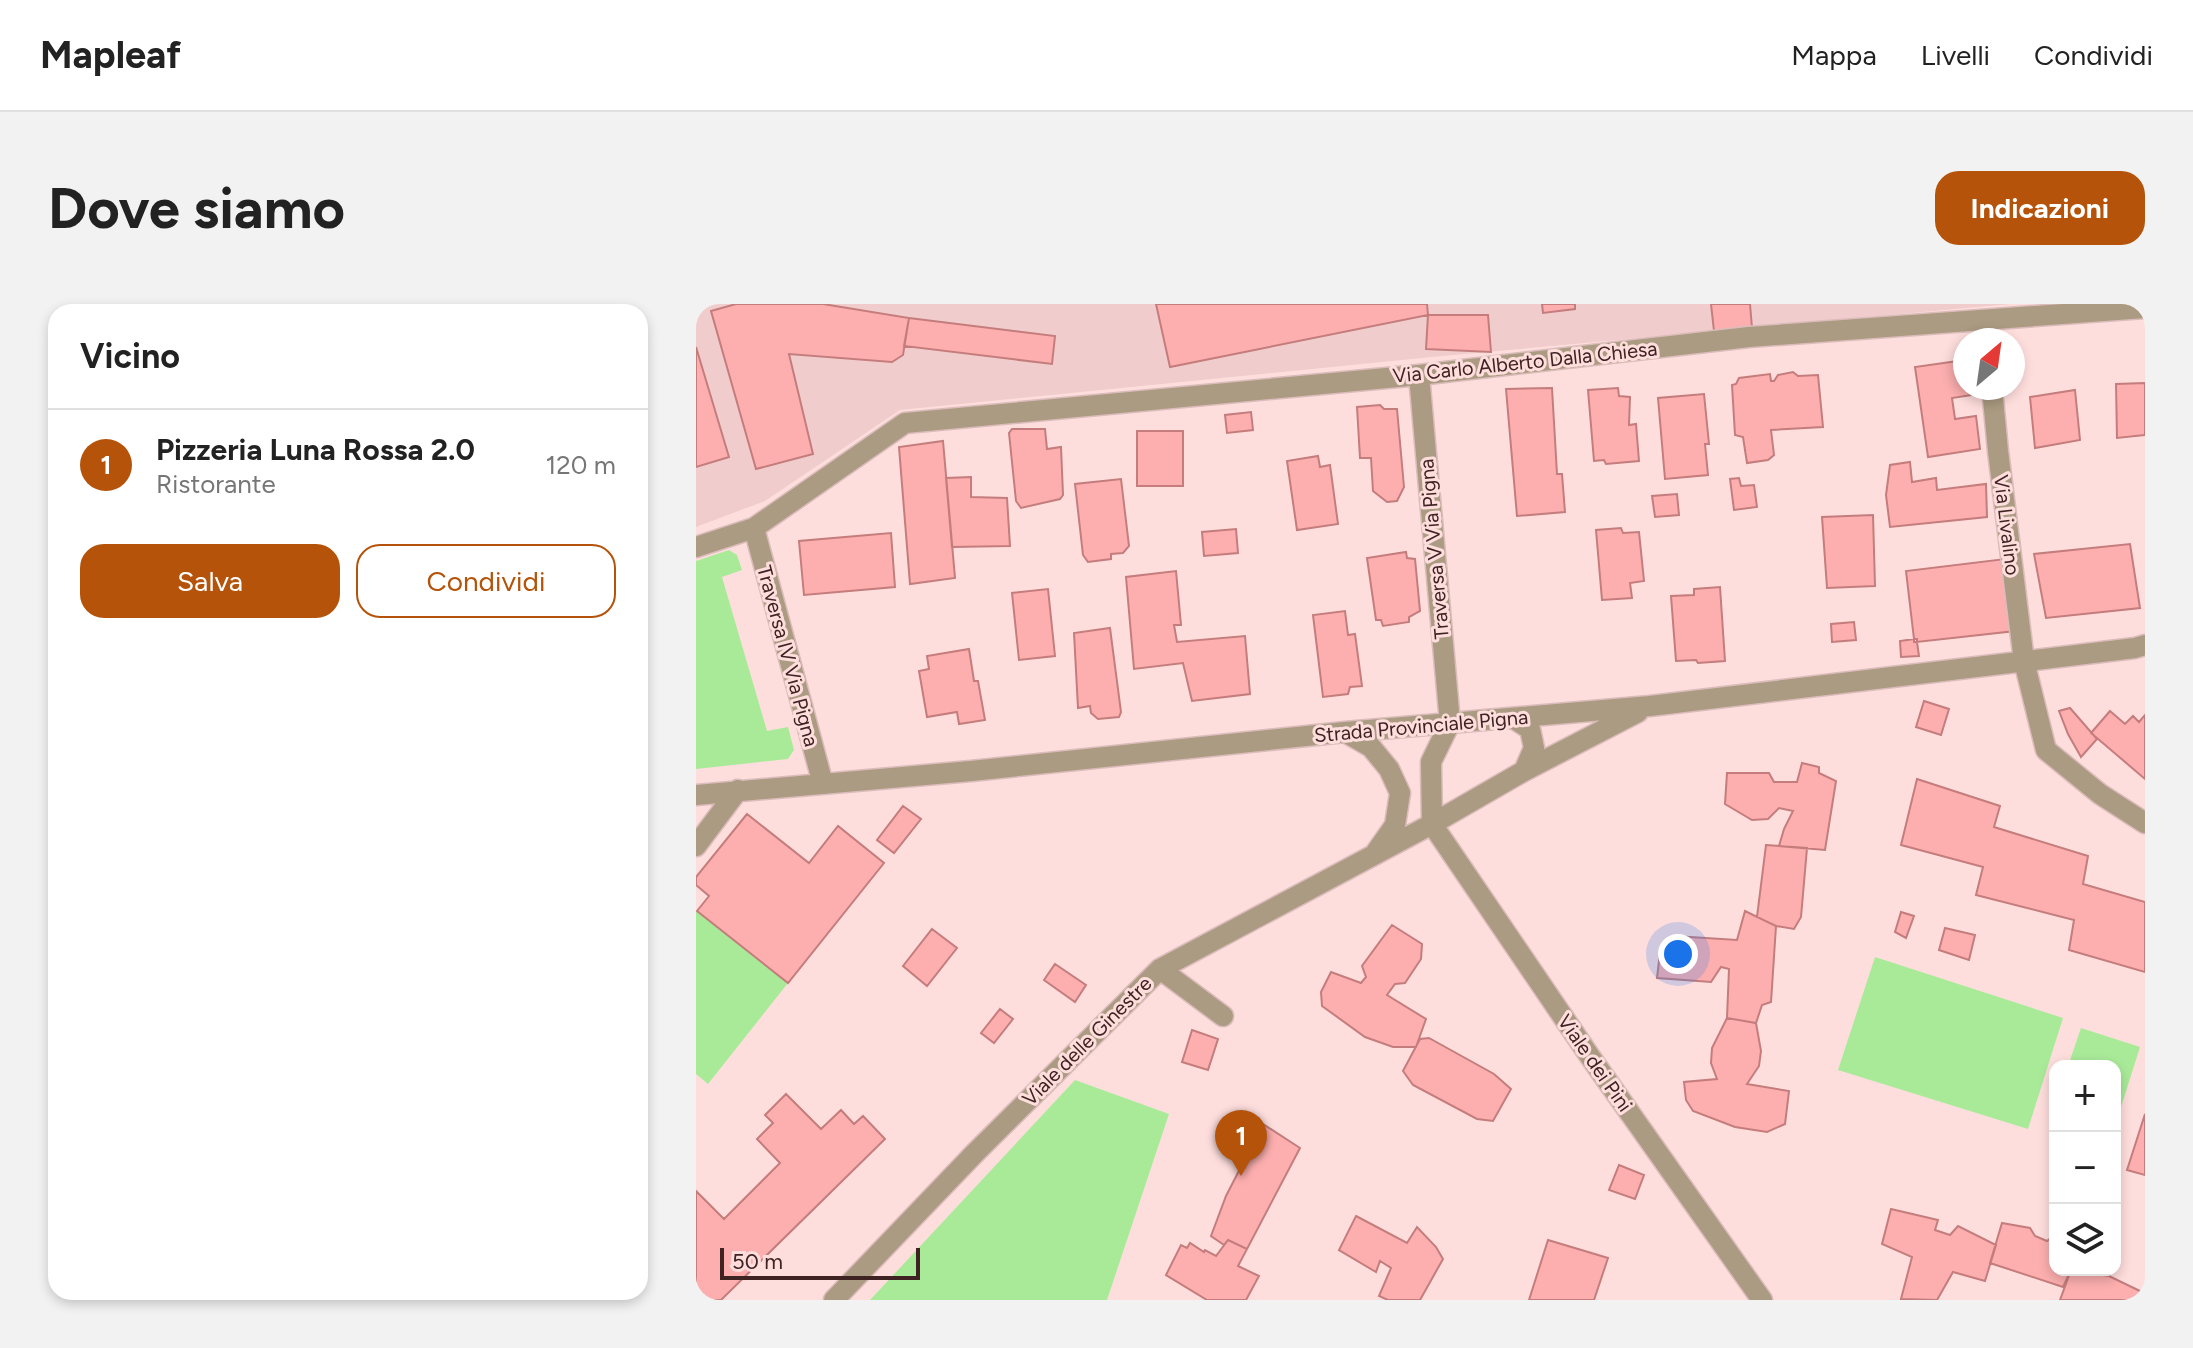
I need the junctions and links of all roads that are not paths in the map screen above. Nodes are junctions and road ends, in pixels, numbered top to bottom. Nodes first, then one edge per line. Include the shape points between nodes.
1 (2145, 308) edge
2 (2001, 328) edge
3 (1953, 331) edge
4 (1419, 375) junction
5 (1993, 400) edge
6 (754, 528) junction
7 (696, 547) edge
8 (2145, 645) edge
9 (2024, 661) junction
10 (1650, 706) junction
11 (1513, 718) junction
12 (1450, 723) junction
13 (1345, 732) junction
14 (1524, 771) junction
15 (823, 784) junction
16 (738, 790) junction
17 (696, 795) edge
18 (2145, 823) edge
19 (1432, 824) junction
20 (696, 846) edge
21 (1373, 855) junction
22 (1160, 969) junction
23 (1223, 1016) dead end
24 (834, 1300) edge
25 (1762, 1300) edge

1 - 2 street, Via Carlo Alberto Dalla Chiesa
3 - 4 street, Via Carlo Alberto Dalla Chiesa via 1749,337
4 - 6 street, Via Carlo Alberto Dalla Chiesa via 905,423
4 - 12 street, Traversa V Via Pigna
5 - 9 street, Via Livalino
6 - 7 street
6 - 15 street, Traversa IV Via Pigna
8 - 9 street, Strada Provinciale Pigna
9 - 10 street, Strada Provinciale Pigna
9 - 18 street, Via Livalino via 2046,750
10 - 11 street, Strada Provinciale Pigna
10 - 14 street, Viale delle Ginestre
11 - 12 street, Strada Provinciale Pigna
11 - 14 street via 1530,729 1534,748
12 - 13 street, Strada Provinciale Pigna
12 - 19 street via 1431,762
13 - 15 street, Strada Provinciale Pigna
13 - 21 street via 1371,747 1400,793 1395,825
14 - 19 street, Viale delle Ginestre
15 - 16 street, Strada Provinciale Pigna
16 - 17 street, Strada Provinciale Pigna
16 - 20 street
19 - 21 street, Viale delle Ginestre
19 - 25 street, Viale dei Pini
21 - 22 street, Viale delle Ginestre
22 - 23 street
22 - 24 street, Viale delle Ginestre

